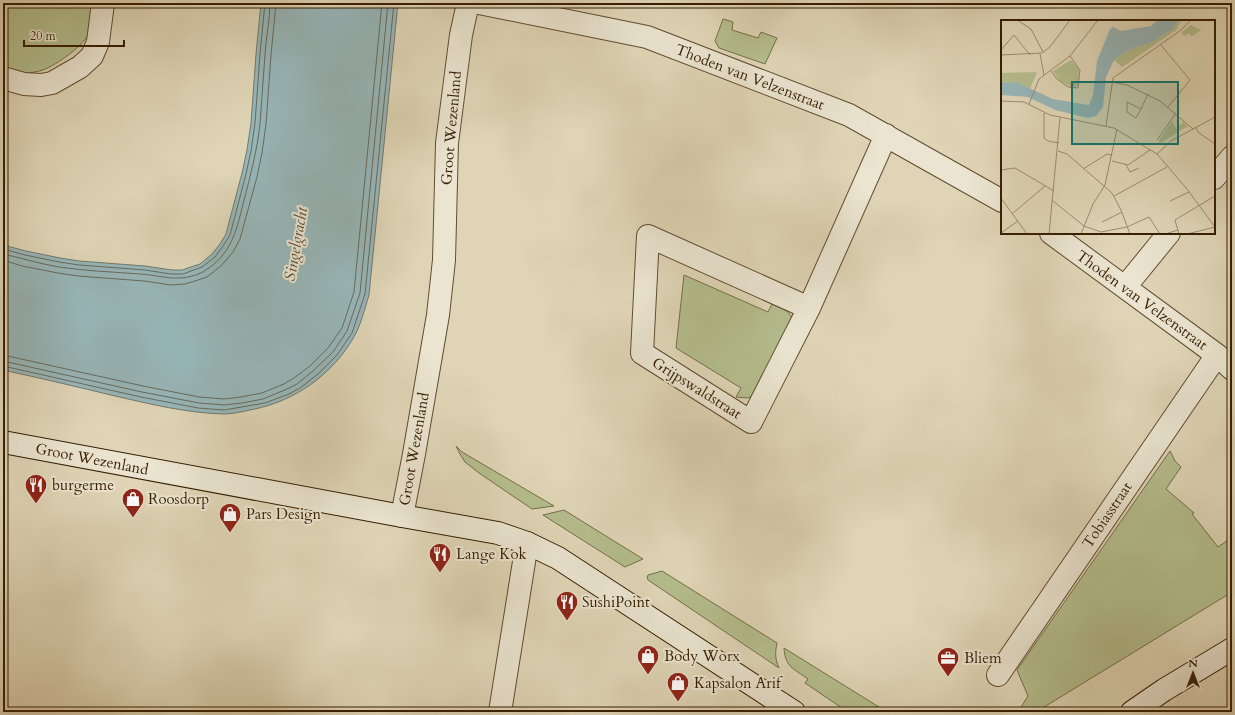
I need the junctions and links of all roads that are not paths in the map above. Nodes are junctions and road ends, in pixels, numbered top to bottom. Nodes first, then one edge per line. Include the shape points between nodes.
1 (103, 3) edge
2 (468, 3) edge
3 (480, 3) edge
4 (3, 78) edge
5 (886, 135) junction
6 (1232, 157) edge
7 (1215, 177) edge
8 (1001, 200) edge
9 (1052, 234) edge
10 (1168, 234) edge
11 (1125, 287) junction
12 (809, 308) junction
13 (1224, 362) edge
14 (3, 442) edge
15 (402, 516) junction
16 (527, 543) junction
17 (1232, 649) edge
18 (998, 674) dead end
19 (500, 712) edge
20 (794, 712) edge
21 (1132, 712) edge

1 - 4 street via 98,42 92,56 80,67 52,83 41,85 24,84
2 - 15 street, Groot Wezenland via 461,35 447,143 444,260 438,315
3 - 5 street, Thoden van Velzenstraat via 647,37 849,115
5 - 8 street, Thoden van Velzenstraat
5 - 12 street, Grijpswaldstraat
6 - 7 street
9 - 11 street, Thoden van Velzenstraat
10 - 11 street
11 - 13 street, Thoden van Velzenstraat
12 - 12 street, Grijpswaldstraat via 751,422 642,353 648,236
13 - 18 street, Tobiasstraat
14 - 15 street, Groot Wezenland
15 - 16 street via 498,533
16 - 19 street
16 - 20 street via 558,558
17 - 21 street

